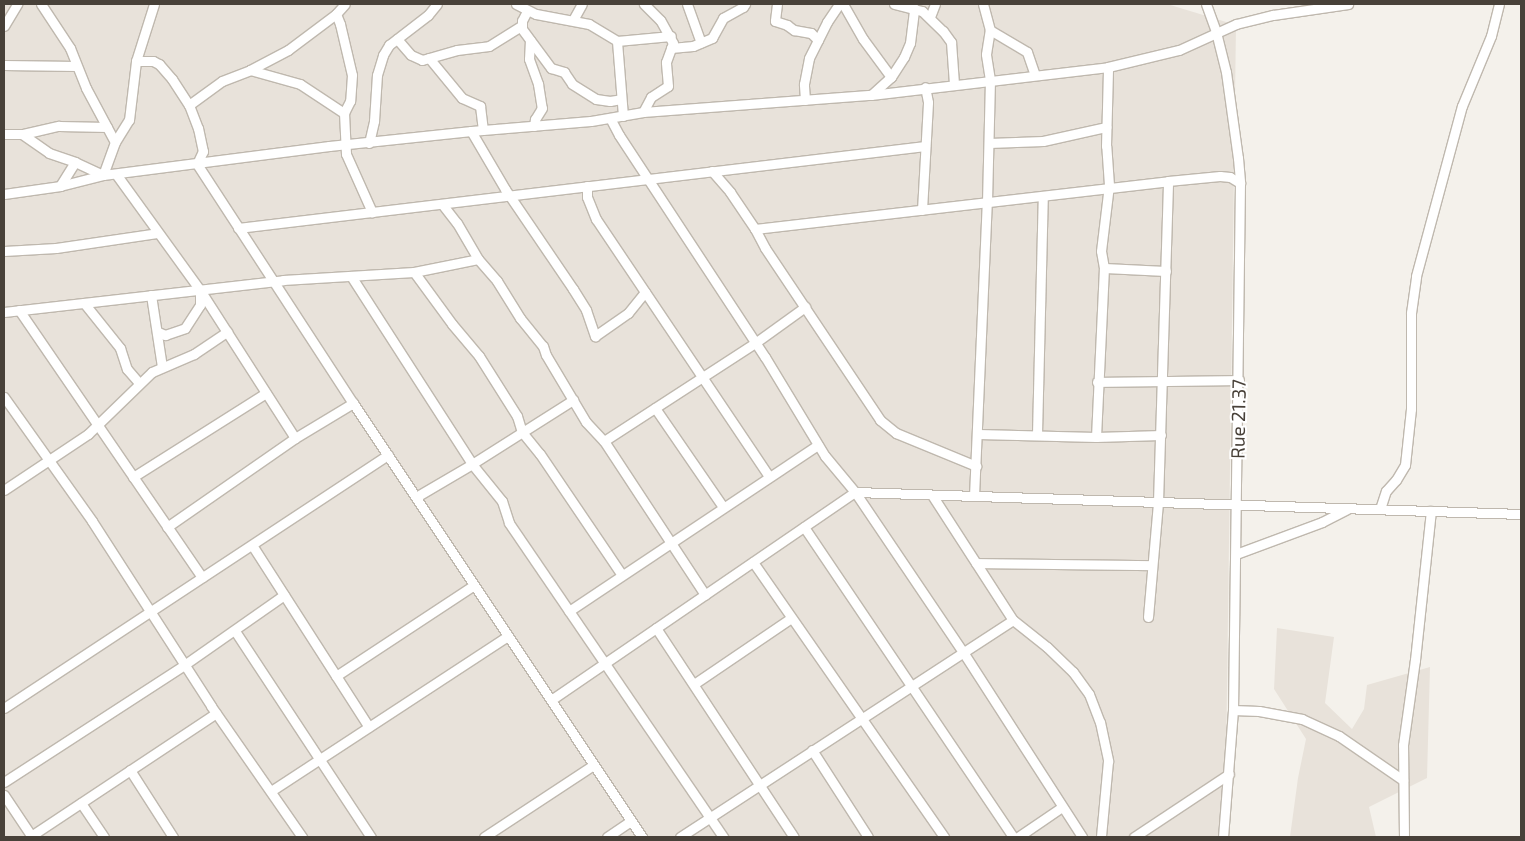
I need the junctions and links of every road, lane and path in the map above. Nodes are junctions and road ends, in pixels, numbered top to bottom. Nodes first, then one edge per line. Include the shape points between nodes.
1 (17, 4) edge
2 (41, 4) edge
3 (154, 4) edge
4 (345, 4) edge
5 (437, 4) edge
6 (516, 4) edge
7 (582, 4) edge
8 (644, 4) edge
9 (686, 4) edge
10 (745, 4) edge
11 (777, 4) edge
12 (839, 4) edge
13 (843, 4) edge
14 (894, 4) edge
15 (936, 4) edge
16 (983, 4) edge
17 (1206, 4) edge
18 (1348, 4) edge
19 (1499, 4) edge
20 (914, 8) junction
21 (527, 11) junction
22 (336, 14) junction
23 (930, 16) junction
24 (573, 20) junction
25 (4, 26) edge
26 (521, 26) junction
27 (990, 30) junction
28 (1216, 32) junction
29 (671, 36) junction
30 (397, 39) junction
31 (530, 40) junction
32 (818, 40) junction
33 (617, 41) junction
34 (701, 43) junction
35 (671, 48) junction
36 (429, 58) junction
37 (136, 61) junction
38 (4, 65) edge
39 (76, 66) junction
40 (1108, 67) junction
41 (250, 70) junction
42 (1035, 75) junction
43 (891, 77) junction
44 (990, 80) junction
45 (954, 84) junction
46 (925, 87) junction
47 (871, 95) junction
48 (621, 99) junction
49 (805, 100) junction
50 (189, 105) junction
51 (643, 112) junction
52 (344, 113) junction
53 (623, 116) junction
54 (610, 118) junction
55 (534, 126) junction
56 (107, 127) junction
57 (1106, 127) junction
58 (483, 130) junction
59 (471, 131) junction
60 (4, 134) edge
61 (22, 134) junction
62 (115, 142) junction
63 (369, 143) junction
64 (989, 143) junction
65 (346, 145) junction
66 (925, 146) junction
67 (75, 162) junction
68 (197, 164) junction
69 (712, 171) junction
70 (116, 174) junction
71 (103, 175) junction
72 (648, 179) junction
73 (1168, 181) junction
74 (1240, 182) junction
75 (60, 186) junction
76 (587, 186) junction
77 (1108, 189) junction
78 (4, 194) edge
79 (512, 195) junction
80 (1044, 196) junction
81 (987, 202) junction
82 (442, 204) junction
83 (922, 210) junction
84 (372, 212) junction
85 (238, 228) junction
86 (755, 229) junction
87 (157, 233) junction
88 (4, 251) edge
89 (478, 259) junction
90 (1104, 268) junction
91 (1166, 271) junction
92 (414, 272) junction
93 (351, 276) junction
94 (274, 282) junction
95 (200, 290) junction
96 (646, 292) junction
97 (151, 295) junction
98 (84, 303) junction
99 (805, 307) junction
100 (19, 310) junction
101 (4, 312) edge
102 (158, 332) junction
103 (226, 332) junction
104 (755, 343) junction
105 (162, 368) junction
106 (703, 377) junction
107 (1239, 380) junction
108 (1162, 381) junction
109 (1097, 382) junction
110 (139, 383) junction
111 (266, 393) junction
112 (4, 397) edge
113 (573, 400) junction
114 (353, 403) junction
115 (655, 408) junction
116 (97, 425) junction
117 (522, 432) junction
118 (978, 434) junction
119 (1037, 434) junction
120 (1160, 435) junction
121 (1096, 437) junction
122 (295, 438) junction
123 (604, 441) junction
124 (818, 445) junction
125 (388, 455) junction
126 (49, 459) junction
127 (472, 464) junction
128 (976, 466) junction
129 (133, 476) junction
130 (769, 476) junction
131 (4, 490) edge
132 (855, 492) junction
133 (932, 495) junction
134 (974, 496) junction
135 (416, 497) junction
136 (1158, 502) junction
137 (1237, 504) junction
138 (724, 507) junction
139 (1348, 508) junction
140 (1380, 509) junction
141 (1431, 511) junction
142 (1521, 514) edge
143 (167, 527) junction
144 (804, 527) junction
145 (671, 542) junction
146 (252, 545) junction
147 (1236, 554) junction
148 (753, 562) junction
149 (976, 563) junction
150 (1152, 565) junction
151 (622, 575) junction
152 (202, 578) junction
153 (474, 585) junction
154 (284, 595) junction
155 (705, 595) junction
156 (569, 611) junction
157 (149, 612) junction
158 (1148, 617) dead end
159 (791, 618) junction
160 (1013, 620) junction
161 (656, 628) junction
162 (235, 631) junction
163 (508, 636) junction
164 (964, 652) junction
165 (604, 664) junction
166 (184, 665) junction
167 (336, 676) junction
168 (694, 684) junction
169 (911, 686) junction
170 (550, 700) junction
171 (4, 708) edge
172 (1233, 710) junction
173 (216, 713) junction
174 (861, 719) junction
175 (370, 727) junction
176 (812, 750) junction
177 (320, 759) junction
178 (594, 765) junction
179 (130, 770) junction
180 (1229, 774) junction
181 (1403, 780) junction
182 (4, 782) edge
183 (760, 784) junction
184 (271, 791) junction
185 (4, 795) edge
186 (81, 803) junction
187 (1062, 807) junction
188 (709, 817) junction
189 (631, 821) junction
190 (31, 837) edge
191 (104, 837) edge
192 (173, 837) edge
193 (302, 837) edge
194 (371, 837) edge
195 (485, 837) edge
196 (606, 837) edge
197 (642, 837) edge
198 (680, 837) edge
199 (723, 837) edge
200 (794, 837) edge
201 (868, 837) edge
202 (944, 837) edge
203 (1013, 837) edge
204 (1018, 837) edge
205 (1082, 837) edge
206 (1101, 837) edge
207 (1134, 837) edge
208 (1223, 837) edge
209 (1404, 837) edge

1 - 25 street
2 - 39 street via 70,48
3 - 37 street
4 - 22 street
5 - 30 street
6 - 21 street
7 - 24 street
8 - 29 street
9 - 34 street
10 - 34 street via 723,18 712,38
11 - 32 street via 775,21 794,30 811,33
12 - 32 street
13 - 43 street via 863,39
14 - 20 street
15 - 23 street
16 - 27 street
17 - 28 street, Rue 21.37
18 - 28 street via 1273,14
19 - 140 street via 1491,36 1462,106 1416,276 1411,313 1411,408 1405,465 1386,491
20 - 23 street
20 - 43 street via 910,43
21 - 24 street
21 - 26 street
22 - 41 street via 288,50
22 - 52 street via 352,75 350,101
23 - 45 street via 951,42
24 - 33 street via 589,24
26 - 31 street
26 - 36 street via 489,46
27 - 42 street via 1027,52
27 - 44 street via 986,54
28 - 40 street via 1179,50
28 - 74 street, Rue 21.37 via 1230,96
29 - 33 street
29 - 35 street
30 - 36 street via 415,58
30 - 63 street via 389,45 380,64
31 - 48 street via 551,68 564,72 575,86 599,100
31 - 55 street via 529,59 542,108
32 - 49 street via 809,58 804,84
33 - 48 street
34 - 35 street
35 - 51 street via 666,62 668,86 651,97
36 - 58 street via 462,98 480,106
37 - 50 street via 159,64
37 - 62 street via 131,112
38 - 39 street
39 - 56 street
40 - 42 street
40 - 57 street
41 - 50 street via 222,81
41 - 52 street via 300,84
42 - 44 street
43 - 47 street
44 - 45 street
44 - 64 street
45 - 46 street
46 - 47 street
46 - 66 street via 928,102
47 - 49 street
48 - 53 street
49 - 51 street
50 - 68 street via 203,147
51 - 53 street
52 - 65 street
53 - 54 street
54 - 55 street
54 - 72 street
55 - 58 street
56 - 61 street via 59,126
56 - 62 street
57 - 64 street via 1043,141
57 - 77 street
58 - 59 street
59 - 63 street
59 - 79 street via 505,189
60 - 61 street
61 - 67 street via 49,153
62 - 71 street
63 - 65 street
64 - 81 street
65 - 68 street
65 - 84 street via 350,165
66 - 69 street
66 - 83 street
67 - 71 street
67 - 75 street
68 - 70 street
68 - 85 street
69 - 72 street
69 - 86 street
70 - 71 street
70 - 87 street
71 - 75 street
72 - 76 street
72 - 104 street
73 - 74 street via 1220,176
73 - 77 street
73 - 91 street
74 - 107 street, Rue 21.37
75 - 78 street
76 - 79 street
76 - 96 street via 587,198 596,219
77 - 80 street
77 - 90 street via 1101,251
79 - 82 street
79 - 96 street via 583,304 595,336 628,313
80 - 81 street
80 - 119 street
81 - 83 street
81 - 118 street
82 - 84 street
82 - 89 street
83 - 86 street
84 - 85 street
85 - 94 street
86 - 99 street
87 - 88 street via 56,248
87 - 95 street
89 - 92 street
89 - 113 street via 543,346
90 - 91 street
90 - 109 street
91 - 108 street
92 - 93 street
92 - 117 street via 479,356 517,416
93 - 94 street
93 - 127 street
94 - 95 street
94 - 114 street
95 - 97 street
95 - 102 street via 200,305 186,328 165,335
95 - 103 street
96 - 106 street
97 - 98 street
97 - 102 street
98 - 100 street
98 - 110 street via 120,348 127,369
99 - 104 street
99 - 128 street via 880,420 896,433
100 - 101 street
100 - 116 street
102 - 105 street
103 - 105 street via 194,354
103 - 111 street
104 - 106 street
104 - 124 street
105 - 110 street
106 - 115 street
106 - 130 street
107 - 108 street
107 - 137 street, Rue 21.37
108 - 109 street
108 - 120 street
109 - 121 street
110 - 116 street
111 - 122 street
111 - 129 street
112 - 126 street
113 - 117 street
113 - 123 street via 586,422
114 - 122 street
114 - 125 street
115 - 123 street
115 - 138 street
116 - 126 street
116 - 129 street
117 - 127 street
117 - 151 street
118 - 119 street
118 - 128 street
119 - 121 street
120 - 121 street
120 - 136 street
122 - 143 street
123 - 145 street
124 - 130 street
124 - 132 street
125 - 135 street
125 - 146 street
126 - 131 street
126 - 157 street
127 - 135 street
127 - 156 street via 502,501 509,523
128 - 134 street
129 - 143 street
130 - 138 street
132 - 133 street
132 - 144 street
132 - 164 street
133 - 134 street
133 - 149 street
134 - 136 street
135 - 153 street
136 - 137 street
136 - 150 street
137 - 139 street
137 - 147 street, Rue 21.37
138 - 145 street
139 - 140 street
139 - 147 street via 1322,522
140 - 141 street
141 - 142 street
141 - 181 street via 1403,745
143 - 152 street
144 - 148 street
144 - 169 street
145 - 151 street
145 - 155 street
146 - 152 street
146 - 154 street
147 - 172 street, Rue 21.37
148 - 155 street
148 - 159 street
149 - 150 street
149 - 160 street
150 - 158 street
151 - 156 street
152 - 157 street
153 - 163 street
153 - 167 street
154 - 162 street
154 - 167 street
155 - 161 street
156 - 165 street
157 - 166 street
157 - 171 street
159 - 168 street
159 - 174 street
160 - 164 street
160 - 206 street via 1073,672 1094,706 1108,761
161 - 165 street
161 - 168 street
162 - 166 street
162 - 177 street
163 - 170 street
163 - 175 street
164 - 169 street
164 - 187 street
165 - 170 street
165 - 188 street
166 - 173 street
166 - 182 street
167 - 175 street
168 - 183 street
169 - 174 street
169 - 203 street
170 - 178 street
172 - 180 street, Rue 21.37
172 - 181 street via 1260,711 1302,719 1339,736
173 - 179 street
173 - 184 street
174 - 176 street
174 - 202 street
175 - 177 street
176 - 183 street
176 - 201 street
177 - 184 street
177 - 194 street
178 - 189 street
178 - 195 street
179 - 186 street
179 - 192 street
180 - 207 street
180 - 208 street, Rue 21.37
181 - 209 street
183 - 188 street
183 - 200 street
184 - 193 street
185 - 190 street
186 - 190 street
186 - 191 street
187 - 204 street
187 - 205 street
188 - 198 street
188 - 199 street
189 - 196 street
189 - 197 street

